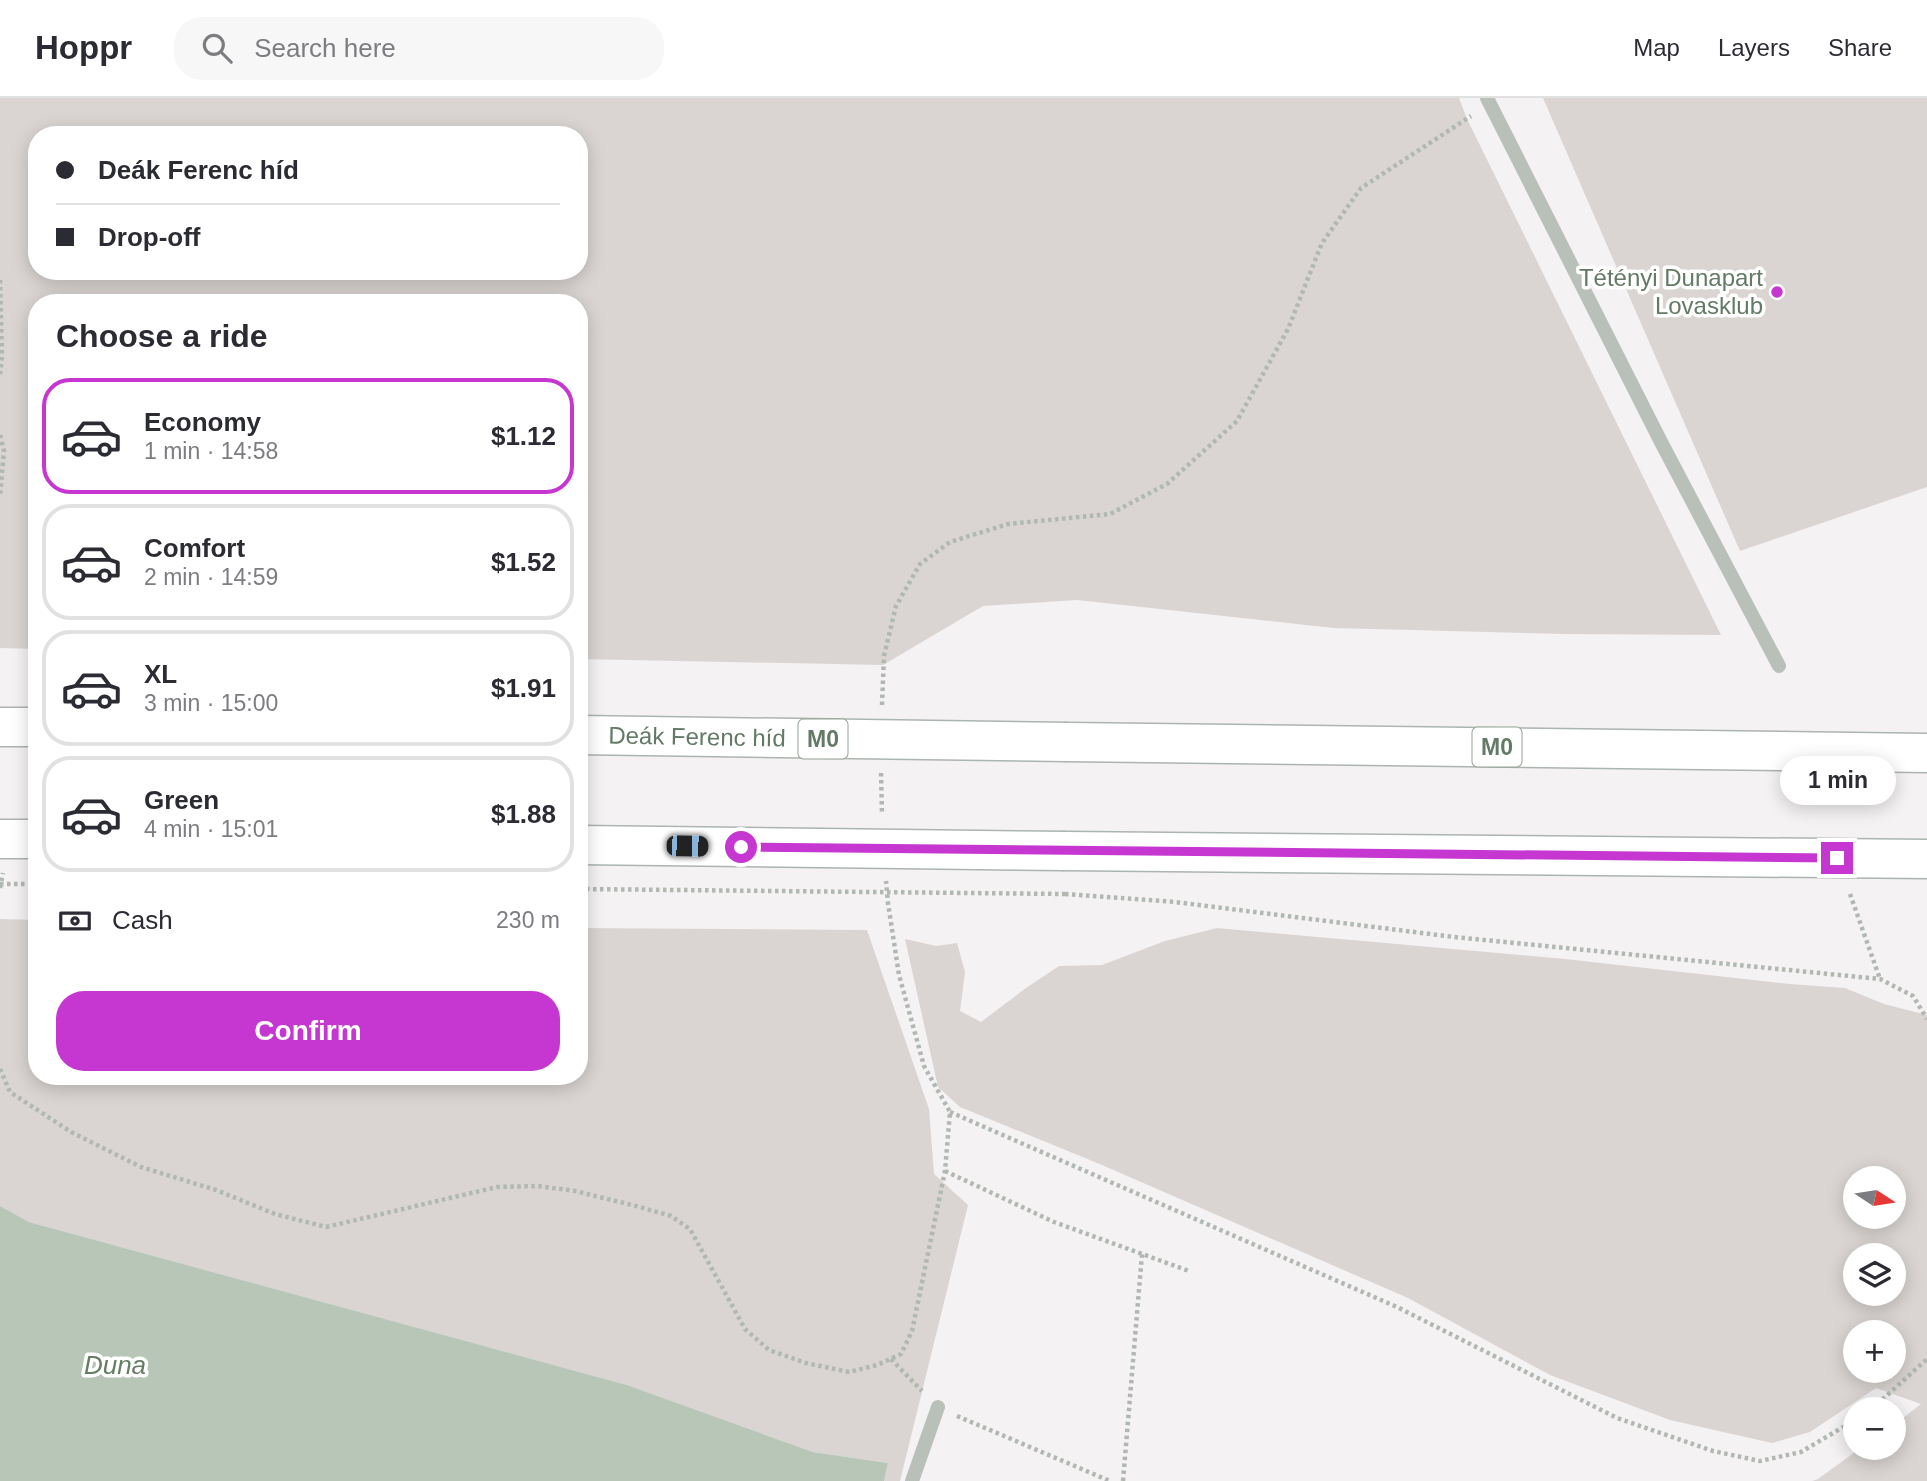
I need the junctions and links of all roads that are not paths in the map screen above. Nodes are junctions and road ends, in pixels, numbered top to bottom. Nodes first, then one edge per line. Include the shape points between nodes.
1 (1489, 101) edge
2 (1779, 666) dead end
3 (0, 727) edge
4 (28, 727) edge
5 (588, 735) edge
6 (1927, 753) edge
7 (0, 839) edge
8 (28, 839) edge
9 (588, 845) edge
10 (1927, 859) edge
11 (938, 1408) road end
12 (912, 1481) edge

1 - 2 lane
3 - 4 highway
5 - 6 highway, Deák Ferenc híd / M0, bridge
7 - 8 highway, bridge
9 - 10 highway, bridge
11 - 12 lane

